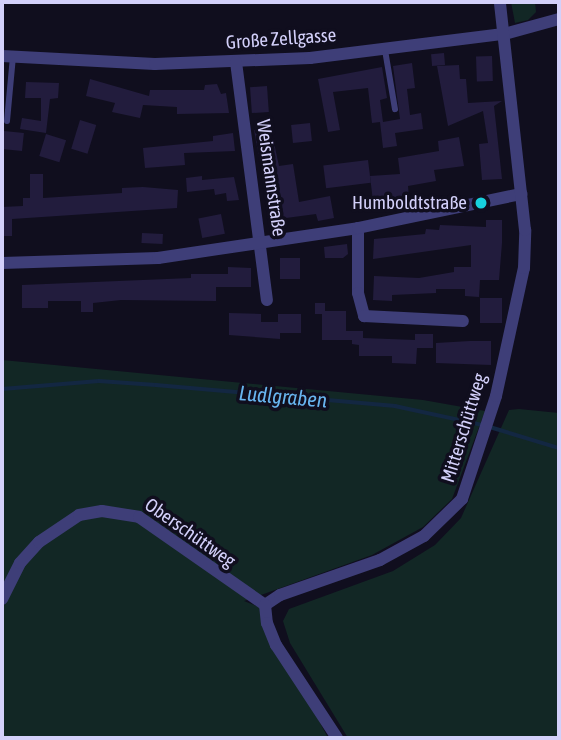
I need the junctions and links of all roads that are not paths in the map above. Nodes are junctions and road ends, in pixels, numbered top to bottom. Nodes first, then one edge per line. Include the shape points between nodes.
1 (500, 2) edge
2 (559, 19) edge
3 (504, 34) junction
4 (385, 50) junction
5 (7, 56) edge
6 (236, 62) junction
7 (395, 109) dead end
8 (7, 121) dead end
9 (521, 194) junction
10 (358, 228) junction
11 (261, 244) junction
12 (2, 263) edge
13 (267, 300) dead end
14 (463, 321) dead end
15 (2, 599) edge
16 (265, 605) junction
17 (337, 738) edge

1 - 3 street, Mitterschüttweg
2 - 3 street, Große Zellgasse
3 - 4 street, Große Zellgasse
3 - 9 street, Mitterschüttweg
4 - 6 street, Große Zellgasse
4 - 7 lane
5 - 6 street, Große Zellgasse via 155,64
5 - 8 lane
6 - 11 street, Weismannstraße
9 - 10 street
9 - 16 street, Mitterschüttweg via 525,230 520,300 462,499 424,536 380,560 280,595
10 - 11 street
10 - 14 street via 358,293 364,316
11 - 12 street via 88,264
11 - 13 street, Weismannstraße
15 - 16 street, Oberschüttweg via 20,563 39,542 79,515 102,511 139,517
16 - 17 street via 276,645

